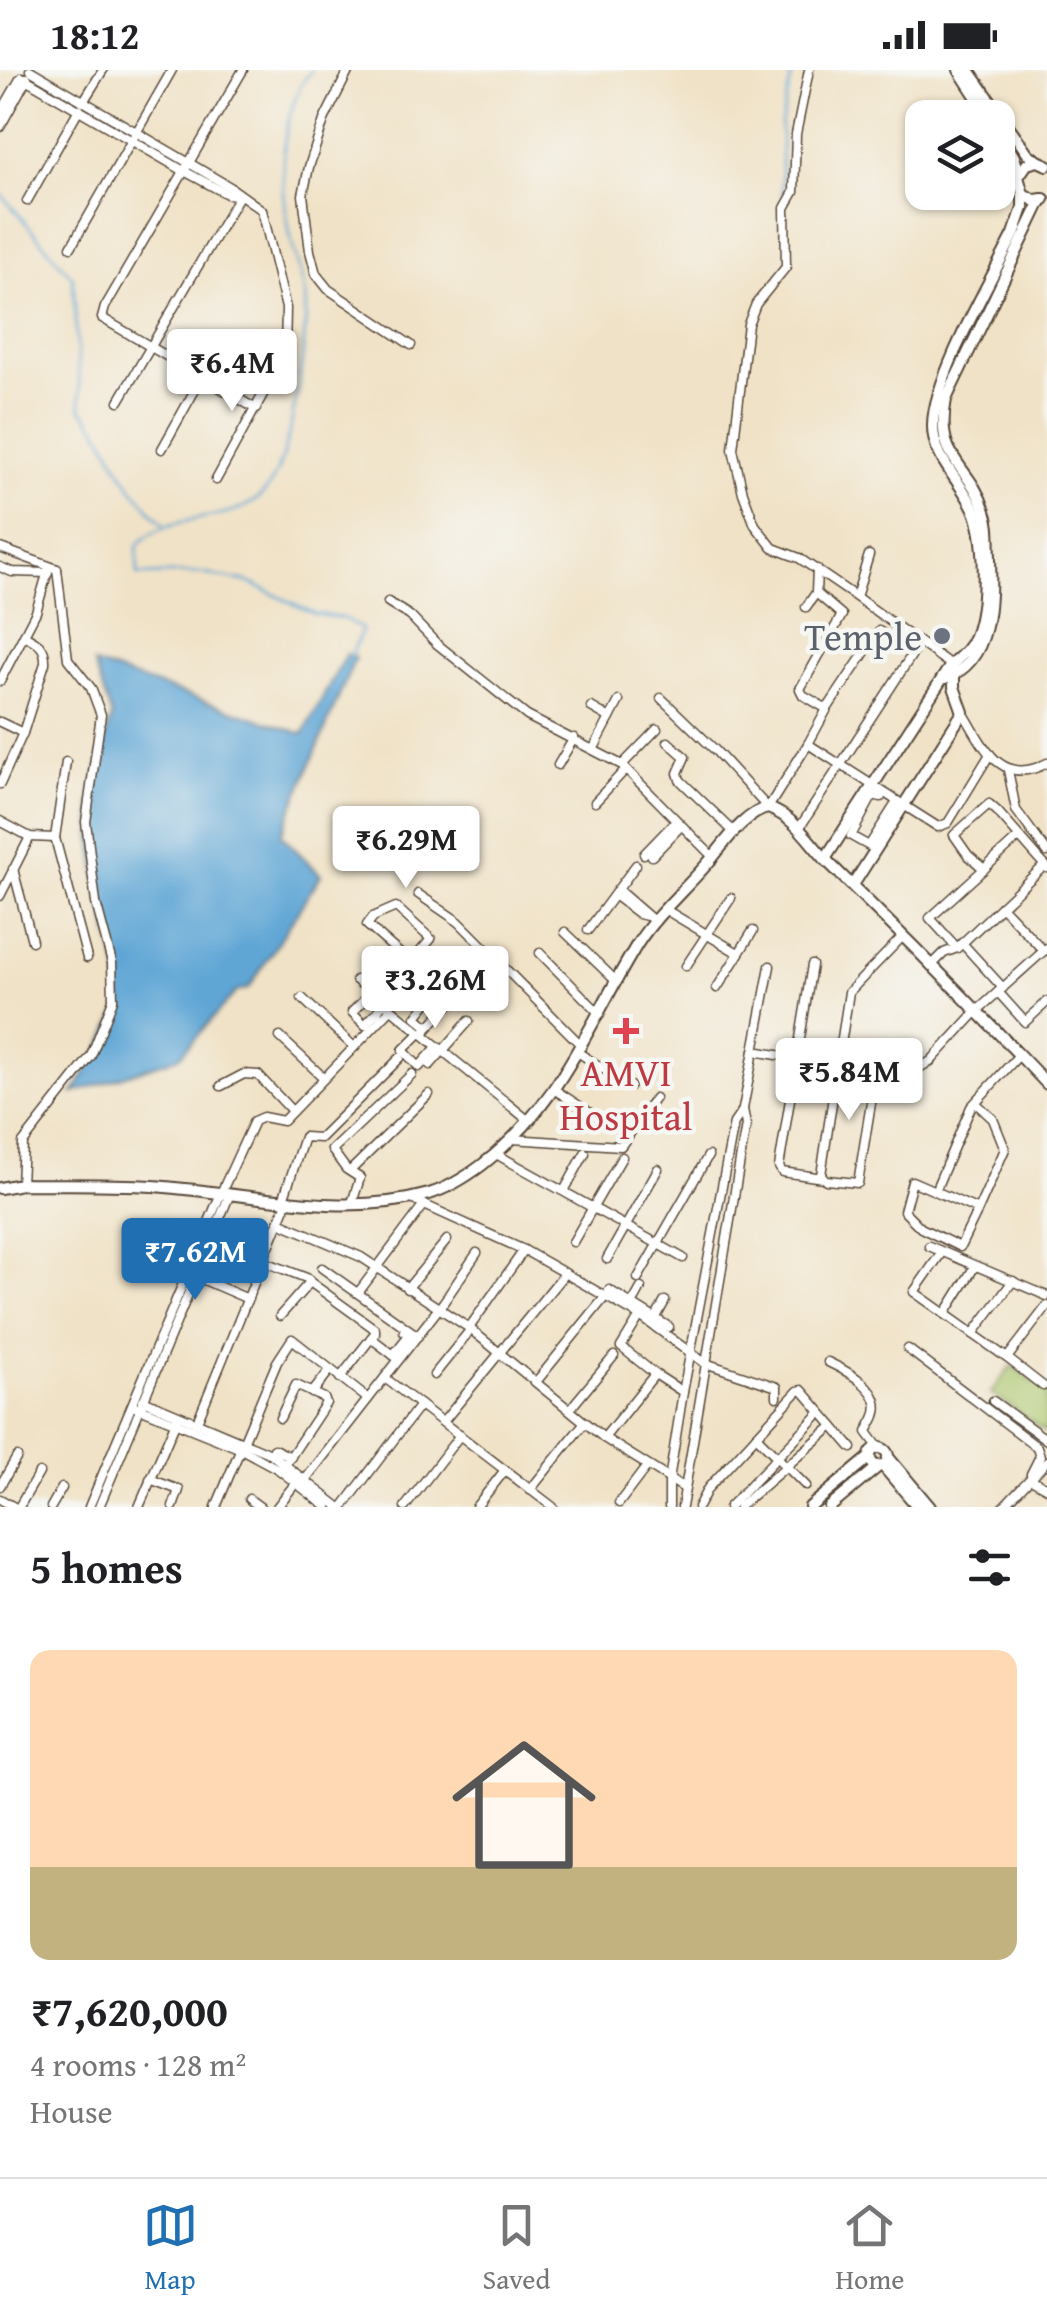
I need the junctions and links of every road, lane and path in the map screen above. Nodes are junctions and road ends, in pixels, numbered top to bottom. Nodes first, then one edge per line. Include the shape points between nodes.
1 (102, 70) edge
2 (172, 70) edge
3 (243, 70) edge
4 (349, 70) edge
5 (810, 70) edge
6 (959, 70) edge
7 (969, 70) edge
8 (28, 73) edge
9 (978, 100) edge
10 (81, 106) junction
11 (0, 114) edge
12 (0, 127) edge
13 (134, 136) junction
14 (1015, 160) edge
15 (1042, 163) edge
16 (186, 168) junction
17 (1019, 172) junction
18 (1023, 194) junction
19 (238, 196) junction
20 (1045, 198) edge
21 (27, 201) dead end
22 (71, 247) dead end
23 (411, 345) dead end
24 (149, 346) junction
25 (202, 379) junction
26 (118, 401) dead end
27 (256, 410) junction
28 (162, 448) dead end
29 (216, 480) dead end
30 (0, 548) edge
31 (869, 554) dead end
32 (0, 567) edge
33 (56, 569) junction
34 (816, 569) junction
35 (47, 574) junction
36 (816, 593) junction
37 (856, 597) junction
38 (388, 602) dead end
39 (806, 606) dead end
40 (24, 635) junction
41 (954, 670) junction
42 (0, 681) edge
43 (661, 698) dead end
44 (619, 701) dead end
45 (590, 707) dead end
46 (827, 709) junction
47 (963, 712) junction
48 (610, 718) junction
49 (0, 722) edge
50 (657, 729) dead end
51 (22, 734) junction
52 (574, 738) junction
53 (668, 742) dead end
54 (808, 744) junction
55 (594, 748) junction
56 (990, 754) junction
57 (66, 762) dead end
58 (1047, 763) edge
59 (558, 765) dead end
60 (839, 765) junction
61 (624, 767) junction
62 (1008, 770) junction
63 (0, 784) edge
64 (872, 785) junction
65 (595, 802) dead end
66 (901, 807) junction
67 (768, 808) junction
68 (0, 821) edge
69 (678, 823) junction
70 (800, 827) junction
71 (734, 832) junction
72 (30, 836) junction
73 (1019, 837) junction
74 (55, 838) junction
75 (1047, 852) edge
76 (648, 855) dead end
77 (713, 857) junction
78 (826, 860) junction
79 (636, 864) dead end
80 (1046, 866) edge
81 (984, 868) junction
82 (14, 869) junction
83 (853, 885) junction
84 (616, 892) junction
85 (418, 894) dead end
86 (0, 896) edge
87 (731, 898) dead end
88 (1001, 906) junction
89 (666, 910) junction
90 (651, 919) junction
91 (588, 930) dead end
92 (753, 931) dead end
93 (565, 932) dead end
94 (707, 934) junction
95 (903, 936) junction
96 (32, 941) dead end
97 (959, 945) junction
98 (1046, 950) edge
99 (540, 952) dead end
100 (738, 953) junction
101 (88, 958) dead end
102 (406, 959) junction
103 (812, 965) dead end
104 (686, 966) dead end
105 (770, 966) dead end
106 (931, 966) junction
107 (356, 980) dead end
108 (617, 982) junction
109 (717, 988) dead end
110 (435, 989) dead end
111 (1000, 990) junction
112 (371, 992) junction
113 (302, 998) dead end
114 (1047, 1002) edge
115 (391, 1009) junction
116 (978, 1010) junction
117 (600, 1014) junction
118 (406, 1021) junction
119 (468, 1021) dead end
120 (422, 1033) junction
121 (280, 1037) dead end
122 (354, 1047) junction
123 (438, 1049) junction
124 (581, 1050) junction
125 (754, 1051) junction
126 (1019, 1054) junction
127 (400, 1058) dead end
128 (796, 1058) junction
129 (430, 1066) dead end
130 (838, 1066) junction
131 (912, 1072) dead end
132 (412, 1074) dead end
133 (324, 1078) junction
134 (1047, 1084) edge
135 (221, 1086) dead end
136 (630, 1086) dead end
137 (554, 1090) junction
138 (429, 1094) dead end
139 (655, 1098) dead end
140 (977, 1104) junction
141 (743, 1109) junction
142 (292, 1110) junction
143 (529, 1121) junction
144 (609, 1126) dead end
145 (512, 1140) junction
146 (585, 1153) dead end
147 (496, 1154) junction
148 (622, 1156) dead end
149 (708, 1156) dead end
150 (658, 1169) dead end
151 (350, 1171) junction
152 (823, 1178) junction
153 (21, 1184) junction
154 (0, 1188) edge
155 (564, 1191) junction
156 (935, 1191) junction
157 (225, 1193) junction
158 (409, 1198) junction
159 (285, 1200) junction
160 (352, 1203) junction
161 (424, 1205) junction
162 (593, 1208) junction
163 (978, 1210) junction
164 (279, 1222) junction
165 (626, 1226) junction
166 (202, 1238) junction
167 (447, 1240) dead end
168 (212, 1242) junction
169 (574, 1242) dead end
170 (657, 1244) junction
171 (929, 1246) dead end
172 (524, 1250) junction
173 (477, 1252) dead end
174 (942, 1252) junction
175 (683, 1258) dead end
176 (608, 1259) dead end
177 (263, 1260) junction
178 (975, 1266) junction
179 (322, 1268) dead end
180 (377, 1268) junction
181 (564, 1273) junction
182 (197, 1277) junction
183 (309, 1279) dead end
184 (1013, 1281) junction
185 (407, 1289) junction
186 (358, 1293) junction
187 (607, 1293) junction
188 (1047, 1296) edge
189 (248, 1299) junction
190 (665, 1302) dead end
191 (1047, 1306) edge
192 (630, 1307) junction
193 (438, 1310) junction
194 (944, 1314) junction
195 (280, 1316) dead end
196 (640, 1316) junction
197 (174, 1318) junction
198 (653, 1321) junction
199 (406, 1327) junction
200 (670, 1327) dead end
201 (470, 1329) junction
202 (973, 1334) junction
203 (418, 1336) junction
204 (371, 1338) junction
205 (908, 1349) dead end
206 (501, 1353) junction
207 (692, 1354) junction
208 (614, 1356) dead end
209 (396, 1357) junction
210 (1007, 1358) junction
211 (828, 1362) dead end
212 (705, 1363) junction
213 (330, 1370) junction
214 (655, 1374) junction
215 (434, 1375) dead end
216 (340, 1378) junction
217 (385, 1378) junction
218 (536, 1382) junction
219 (1046, 1385) edge
220 (683, 1392) junction
221 (312, 1393) junction
222 (778, 1397) dead end
223 (368, 1400) junction
224 (993, 1401) dead end
225 (138, 1403) junction
226 (420, 1405) junction
227 (570, 1409) junction
228 (821, 1412) junction
229 (280, 1418) dead end
230 (176, 1421) junction
231 (197, 1422) junction
232 (443, 1422) junction
233 (584, 1422) junction
234 (833, 1426) junction
235 (460, 1435) junction
236 (756, 1436) junction
237 (604, 1438) junction
238 (1047, 1440) edge
239 (242, 1445) junction
240 (852, 1448) dead end
241 (274, 1449) dead end
242 (17, 1457) dead end
243 (778, 1457) junction
244 (880, 1459) junction
245 (288, 1461) junction
246 (1047, 1461) edge
247 (646, 1466) junction
248 (787, 1466) junction
249 (504, 1470) junction
250 (39, 1473) dead end
251 (1032, 1477) junction
252 (150, 1479) junction
253 (300, 1480) junction
254 (670, 1480) junction
255 (0, 1486) edge
256 (806, 1486) dead end
257 (62, 1488) dead end
258 (684, 1488) junction
259 (1047, 1488) edge
260 (530, 1490) junction
261 (1012, 1497) junction
262 (0, 1499) edge
263 (250, 1499) dead end
264 (618, 1503) dead end
265 (911, 1505) edge
266 (16, 1507) edge
267 (51, 1507) edge
268 (89, 1507) edge
269 (99, 1507) edge
270 (139, 1507) edge
271 (173, 1507) edge
272 (216, 1507) edge
273 (260, 1507) edge
274 (277, 1507) edge
275 (326, 1507) edge
276 (341, 1507) edge
277 (405, 1507) edge
278 (476, 1507) edge
279 (553, 1507) edge
280 (669, 1507) edge
281 (682, 1507) edge
282 (698, 1507) edge
283 (729, 1507) edge
284 (739, 1507) edge
285 (810, 1507) edge
286 (830, 1507) edge
287 (930, 1507) edge
288 (1003, 1507) edge
289 (1019, 1507) edge

1 - 10 street
2 - 13 street
3 - 16 street
4 - 23 street via 308,167 303,196 310,251 328,289
5 - 34 street via 796,134 794,192 785,208 786,267 748,324 733,448 755,525 773,548
6 - 9 street
7 - 15 street via 1028,154
8 - 10 street
8 - 11 street
8 - 12 street
10 - 13 street
10 - 21 street
13 - 16 street
13 - 22 street
14 - 17 street
15 - 17 street
16 - 19 street
16 - 24 street via 102,313 106,323
17 - 18 street
18 - 20 street
18 - 41 street via 1014,234 935,402 938,450 976,512 983,556 976,634
19 - 24 street
19 - 27 street via 262,210 286,308 285,354
20 - 41 street via 954,380 942,422 950,454 989,522 991,604 982,641
24 - 25 street
24 - 26 street
25 - 27 street
25 - 28 street
27 - 29 street
30 - 33 street
31 - 37 street
32 - 35 street
33 - 35 street
33 - 153 street via 68,659 91,688 101,716 86,822 113,1000 91,1056 23,1143
34 - 36 street
34 - 37 street
35 - 40 street
36 - 39 street
36 - 46 street via 842,615 800,689
37 - 41 street
38 - 52 street via 528,716
40 - 42 street
40 - 51 street via 46,652
41 - 47 street
41 - 64 street
43 - 67 street
44 - 48 street
45 - 48 street
46 - 54 street
46 - 60 street via 879,631 913,653
47 - 56 street
47 - 66 street
48 - 55 street
49 - 51 street
50 - 61 street
51 - 63 street
52 - 55 street
52 - 59 street
53 - 71 street via 685,757 680,780
54 - 60 street
54 - 67 street
55 - 61 street
56 - 62 street
56 - 66 street via 945,826
57 - 74 street
58 - 62 street
60 - 64 street
60 - 70 street
61 - 65 street
61 - 69 street
62 - 75 street via 1016,810
64 - 66 street
64 - 78 street
66 - 66 street via 875,794 850,834 869,846
66 - 83 street
67 - 70 street
67 - 71 street
68 - 72 street
69 - 76 street
69 - 77 street
70 - 78 street
71 - 77 street
72 - 74 street
72 - 82 street
73 - 80 street
73 - 81 street
73 - 81 street via 989,804 975,813 954,834
74 - 101 street
77 - 89 street
78 - 83 street
79 - 84 street
80 - 88 street
81 - 97 street via 930,918
82 - 86 street
82 - 96 street
83 - 95 street
84 - 90 street
84 - 91 street
85 - 124 street via 459,922
87 - 94 street
88 - 97 street
88 - 98 street
89 - 90 street
89 - 94 street
90 - 108 street
92 - 100 street
93 - 108 street
94 - 100 street
94 - 104 street
95 - 106 street
95 - 130 street via 849,992
97 - 106 street
97 - 111 street
98 - 111 street
99 - 117 street
100 - 109 street
102 - 102 street via 412,962 431,937 396,907 373,917 367,925
102 - 112 street
103 - 128 street
105 - 125 street
106 - 116 street
107 - 112 street
108 - 117 street
110 - 118 street
111 - 114 street via 1025,1022
111 - 116 street
112 - 115 street
113 - 122 street
115 - 118 street
115 - 122 street
116 - 126 street
116 - 131 street
117 - 124 street
118 - 120 street
119 - 123 street
120 - 120 street via 446,1009 432,996 416,1018
120 - 123 street
120 - 123 street via 403,1050 420,1067
121 - 133 street
122 - 133 street
123 - 129 street
123 - 143 street
124 - 136 street
124 - 137 street
125 - 128 street
125 - 141 street
126 - 134 street
126 - 140 street
127 - 159 street via 320,1138 304,1137
128 - 130 street
128 - 152 street via 779,1170
130 - 152 street
130 - 152 street via 876,1072 860,1180
132 - 151 street via 332,1150
133 - 142 street
135 - 142 street via 258,1075
137 - 143 street
137 - 144 street
138 - 151 street
139 - 145 street via 621,1146
140 - 156 street
140 - 163 street via 993,1119 1006,1149
141 - 207 street via 734,1124
141 - 212 street via 746,1125
142 - 157 street via 278,1122 254,1121
143 - 145 street
145 - 147 street
146 - 155 street
147 - 155 street
147 - 158 street via 443,1189
148 - 162 street
149 - 170 street
150 - 165 street
151 - 160 street via 360,1178
153 - 154 street
153 - 157 street
155 - 162 street
156 - 163 street
156 - 163 street via 912,1181 904,1210 920,1228 960,1248
157 - 159 street
157 - 166 street
157 - 168 street
158 - 160 street
158 - 161 street
159 - 160 street
159 - 164 street
161 - 172 street
161 - 180 street
162 - 165 street
162 - 169 street
164 - 177 street
164 - 180 street
165 - 170 street
165 - 176 street
166 - 168 street
166 - 197 street
167 - 185 street
168 - 177 street
168 - 182 street
170 - 175 street
170 - 192 street
171 - 174 street
172 - 181 street
172 - 201 street
173 - 193 street
174 - 178 street
174 - 194 street via 914,1292
177 - 183 street
177 - 189 street
178 - 184 street
178 - 194 street
179 - 186 street
180 - 185 street
180 - 186 street
181 - 187 street
181 - 206 street
182 - 189 street
182 - 197 street
184 - 188 street
184 - 202 street
185 - 193 street
186 - 199 street
187 - 192 street
187 - 218 street
189 - 231 street
190 - 198 street
191 - 210 street
192 - 196 street
192 - 198 street
193 - 201 street
193 - 203 street
194 - 202 street
195 - 204 street via 310,1282 375,1329
196 - 198 street
196 - 214 street via 621,1347
197 - 225 street
198 - 200 street
198 - 207 street
199 - 203 street
199 - 209 street via 409,1335
201 - 206 street
201 - 215 street
202 - 210 street
203 - 209 street
204 - 209 street
204 - 216 street
205 - 251 street via 1038,1447
206 - 218 street
206 - 232 street
207 - 212 street
207 - 220 street
208 - 227 street
209 - 217 street
210 - 219 street
211 - 244 street via 870,1392 876,1415 867,1432
212 - 222 street via 777,1387
212 - 258 street
213 - 216 street
213 - 221 street
213 - 239 street via 292,1339
214 - 220 street
214 - 237 street
216 - 223 street
217 - 223 street
217 - 226 street
218 - 227 street
220 - 254 street
221 - 229 street via 295,1386
221 - 245 street via 325,1406
223 - 253 street
224 - 238 street
225 - 230 street
225 - 231 street
225 - 268 street
225 - 269 street
226 - 232 street
226 - 276 street
227 - 233 street
228 - 234 street
228 - 236 street via 798,1391
228 - 243 street
230 - 239 street
230 - 252 street
231 - 239 street
232 - 235 street
233 - 237 street
233 - 260 street
234 - 240 street
234 - 248 street
235 - 249 street
235 - 277 street
236 - 243 street
236 - 282 street
237 - 247 street
239 - 245 street
239 - 253 street
239 - 272 street
241 - 245 street
242 - 255 street
243 - 248 street
243 - 283 street
244 - 265 street
244 - 285 street
244 - 286 street
244 - 287 street
245 - 253 street
246 - 251 street
247 - 254 street
247 - 264 street
248 - 256 street
248 - 284 street
249 - 260 street
249 - 278 street
250 - 266 street
251 - 259 street
251 - 261 street
252 - 270 street
252 - 271 street via 179,1490
253 - 274 street
253 - 275 street
253 - 276 street
254 - 258 street
254 - 280 street
257 - 267 street
258 - 281 street
260 - 279 street
261 - 288 street
261 - 289 street
262 - 266 street
263 - 273 street

